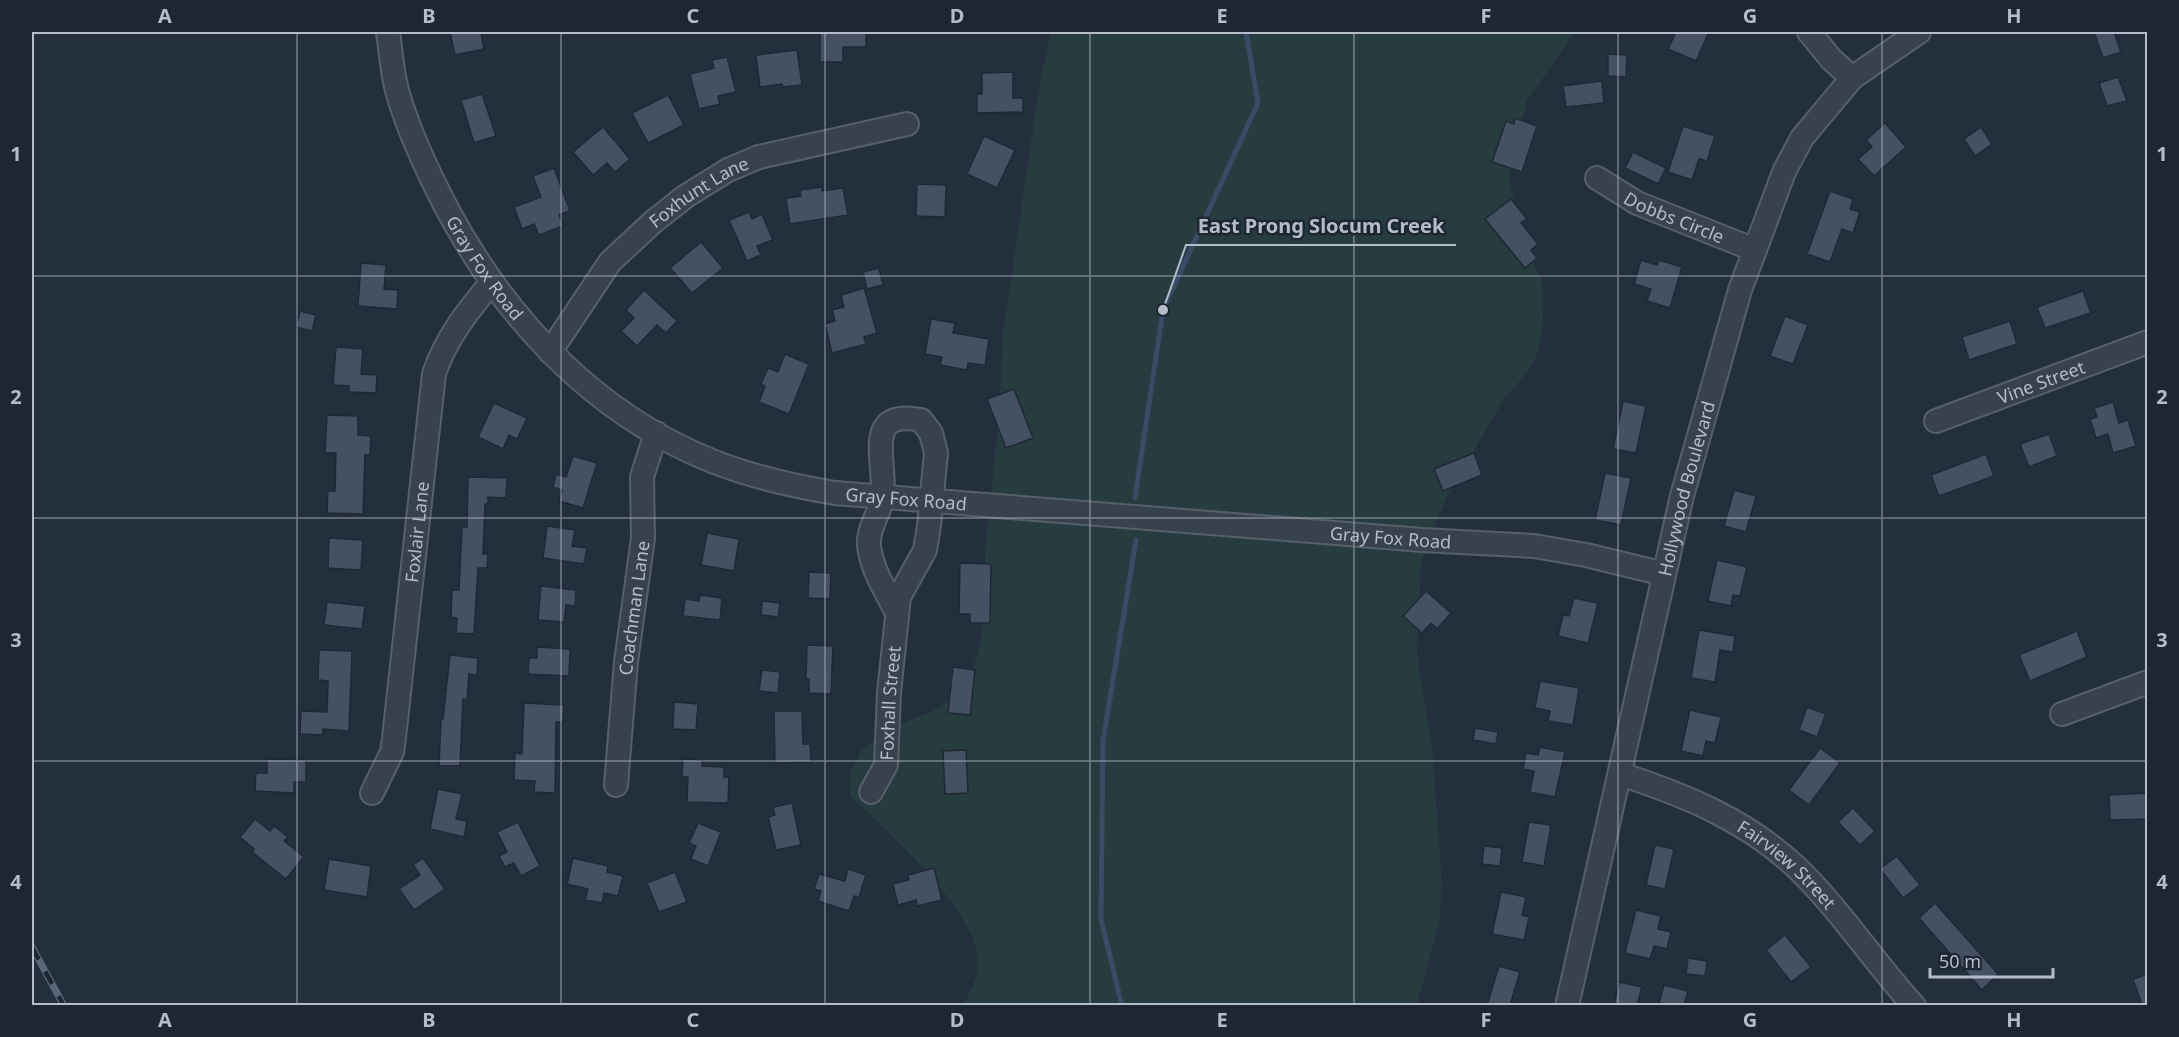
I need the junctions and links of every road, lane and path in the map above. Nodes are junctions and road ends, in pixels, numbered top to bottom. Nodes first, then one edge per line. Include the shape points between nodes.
1 (388, 32) edge
2 (1809, 32) edge
3 (1918, 32) edge
4 (1852, 78) junction
5 (907, 124) dead end
6 (1597, 178) dead end
7 (1755, 250) junction
8 (491, 283) junction
9 (2148, 342) edge
10 (550, 352) junction
11 (1936, 421) dead end
12 (656, 433) junction
13 (882, 498) junction
14 (931, 502) junction
15 (1664, 574) junction
16 (896, 611) junction
17 (2148, 682) edge
18 (2062, 714) dead end
19 (1620, 774) junction
20 (616, 785) dead end
21 (871, 792) dead end
22 (372, 793) dead end
23 (1567, 1005) edge
24 (1914, 1005) edge

1 - 8 street, Gray Fox Road via 397,91 406,120 437,189
2 - 4 street
3 - 4 street, Hollywood Boulevard
4 - 7 street, Hollywood Boulevard via 1802,138 1784,172
5 - 10 street, Foxhunt Lane via 759,157 728,170 686,196 610,261
6 - 7 street, Dobbs Circle via 1637,202
7 - 15 street, Hollywood Boulevard via 1719,357
8 - 10 street, Gray Fox Road
8 - 22 street, Foxlair Lane via 445,344 434,374 392,752
9 - 11 street, Vine Street
10 - 12 street, Gray Fox Road via 601,396
12 - 13 street, Gray Fox Road via 742,472 803,488
12 - 20 street, Coachman Lane via 642,477 643,538 630,629
13 - 14 street, Gray Fox Road
13 - 14 street, Foxhall Street via 882,434 891,421 900,417 921,420 931,433 936,453
13 - 16 street, Foxhall Street via 869,531 869,552
14 - 15 street, Gray Fox Road via 1422,540 1507,543 1586,555
14 - 16 street, Foxhall Street via 924,550 904,585
15 - 19 street, Hollywood Boulevard
16 - 21 street, Foxhall Street via 886,765
17 - 18 street
19 - 23 street, Hollywood Boulevard
19 - 24 street, Fairview Street via 1716,810 1779,853 1814,886

